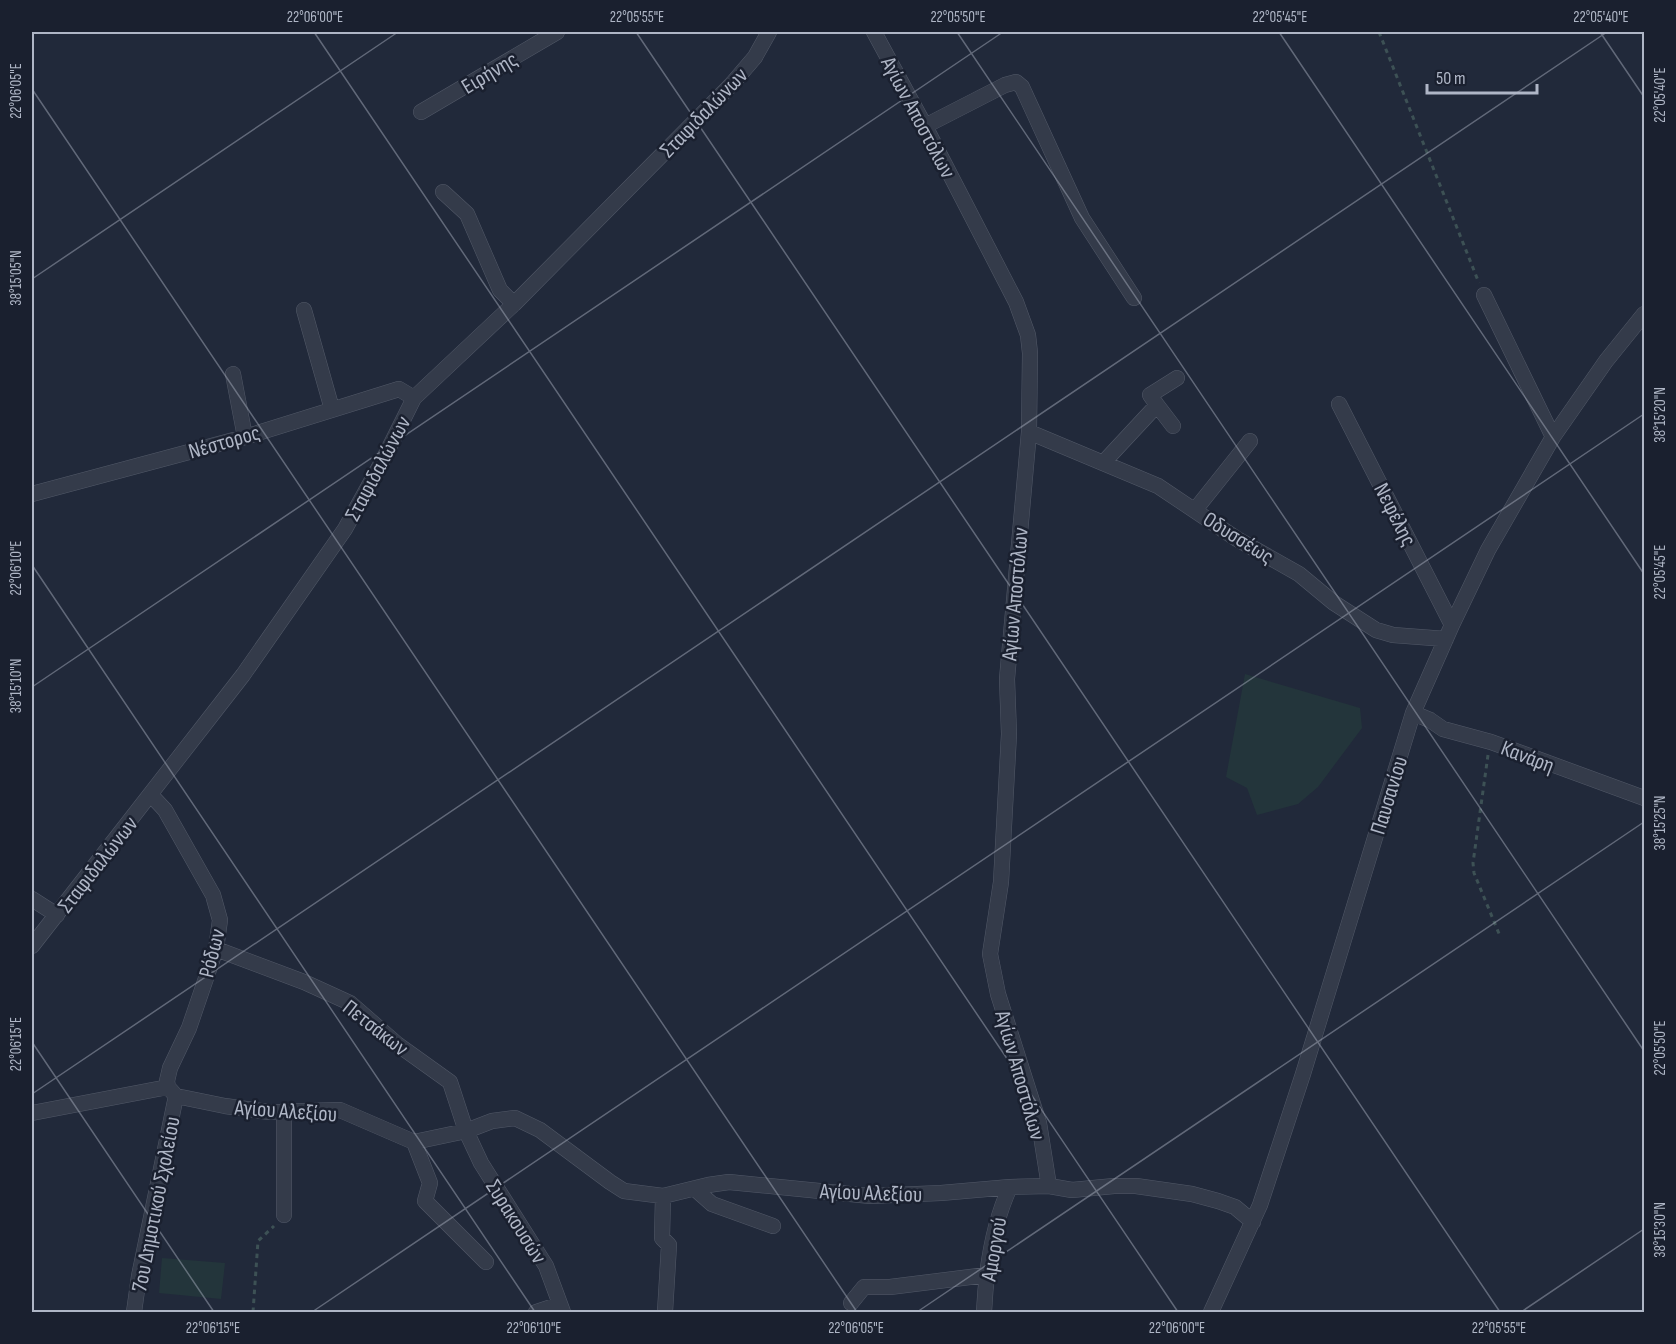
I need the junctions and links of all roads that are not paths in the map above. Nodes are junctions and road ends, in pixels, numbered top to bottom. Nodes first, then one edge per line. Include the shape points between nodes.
1 (557, 32) edge
2 (769, 32) edge
3 (874, 32) edge
4 (421, 112) dead end
5 (925, 126) junction
6 (443, 192) dead end
7 (1484, 296) road end
8 (1134, 298) dead end
9 (514, 304) junction
10 (304, 310) dead end
11 (1644, 314) edge
12 (233, 374) dead end
13 (1177, 378) dead end
14 (414, 398) junction
15 (1339, 404) dead end
16 (1157, 405) junction
17 (332, 410) junction
18 (1173, 426) dead end
19 (1029, 432) junction
20 (245, 436) junction
21 (1553, 437) junction
22 (1250, 441) dead end
23 (1103, 463) junction
24 (32, 494) edge
25 (1195, 510) junction
26 (1452, 625) junction
27 (1446, 639) junction
28 (1413, 713) junction
29 (151, 795) junction
30 (1644, 798) edge
31 (32, 899) edge
32 (57, 915) junction
33 (32, 946) edge
34 (216, 949) junction
35 (172, 1091) junction
36 (284, 1111) junction
37 (32, 1113) edge
38 (466, 1131) junction
39 (414, 1142) junction
40 (1010, 1186) junction
41 (1049, 1186) junction
42 (695, 1189) junction
43 (663, 1196) junction
44 (284, 1215) road end
45 (1253, 1222) junction
46 (773, 1226) dead end
47 (486, 1262) dead end
48 (986, 1275) junction
49 (851, 1303) dead end
50 (562, 1308) edge
51 (134, 1312) edge
52 (536, 1312) edge
53 (665, 1312) edge
54 (984, 1312) edge
55 (1211, 1312) edge

1 - 4 street, Ειρήνης
2 - 9 street, Σταφιδαλώνων via 755,57 731,85
3 - 5 street, Αγίων Αποστόλων
5 - 8 street via 1016,82 1022,87 1082,218
5 - 19 street, Αγίων Αποστόλων via 1023,317 1030,353
6 - 9 street via 467,214 500,290
7 - 21 street
9 - 14 street, Σταφιδαλώνων
10 - 17 street
11 - 21 street, Παυσανίου
12 - 20 street
13 - 16 street via 1150,395
14 - 17 street, Νέστορος via 399,389
14 - 29 street, Σταφιδαλώνων via 345,529 243,675
15 - 26 street, Νεφέλης
16 - 18 street
16 - 23 street
17 - 20 street, Νέστορος
19 - 23 street, Οδυσσέως
19 - 41 street, Αγίων Αποστόλων via 1007,679 1009,734 1001,882 990,954 998,994 1039,1123
20 - 24 street, Νέστορος
21 - 26 street, Παυσανίου via 1488,550
22 - 25 street
23 - 25 street, Οδυσσέως via 1158,486
25 - 27 street, Οδυσσέως via 1299,574 1376,630
26 - 27 street, Παυσανίου
27 - 28 street, Παυσανίου
28 - 30 street, Κανάρη via 1443,729 1491,742
28 - 45 street, Παυσανίου via 1303,1074
29 - 32 street, Σταφιδαλώνων
29 - 34 street, Ρόδων via 165,810 213,895 220,920
31 - 32 street
32 - 33 street, Σταφιδαλώνων
34 - 35 street, Ρόδων via 189,1028 170,1068 167,1082
34 - 38 street, Πετσάκων via 350,1003 397,1044 450,1082
35 - 36 street, Αγίου Αλεξίου via 225,1106
35 - 37 street, Αγίου Αλεξίου
35 - 51 street, 7ου Δημοτικού Σχολείου
36 - 39 street, Αγίου Αλεξίου via 340,1110
36 - 44 street
38 - 39 street, Αγίου Αλεξίου
38 - 43 street, Αγίου Αλεξίου via 515,1118 540,1130 624,1191
38 - 50 street, Συρακουσών via 481,1163 546,1266
39 - 47 street via 430,1183 424,1201
40 - 41 street, Αγίου Αλεξίου
40 - 42 street, Αγίου Αλεξίου via 905,1196 729,1182
40 - 48 street, Αμοργού via 1000,1208
41 - 45 street, Αγίου Αλεξίου via 1072,1190 1136,1186 1192,1194 1235,1207
42 - 43 street, Αγίου Αλεξίου
42 - 46 street via 712,1204
43 - 53 street via 662,1238 669,1245
45 - 55 street, Παυσανίου
48 - 49 street via 864,1287
48 - 54 street, Αμοργού
50 - 52 street

